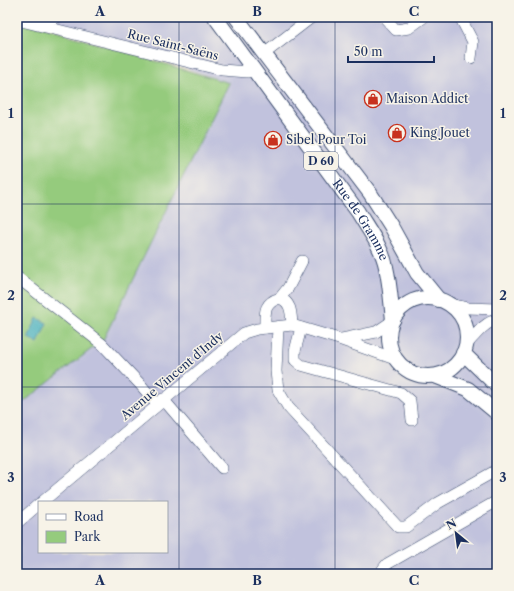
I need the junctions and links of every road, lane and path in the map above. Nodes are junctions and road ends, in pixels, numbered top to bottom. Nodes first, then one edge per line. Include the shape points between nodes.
1 (57, 17) edge
2 (215, 17) edge
3 (236, 17) edge
4 (312, 17) edge
5 (384, 17) edge
6 (424, 17) edge
7 (460, 17) edge
8 (17, 20) edge
9 (32, 24) junction
10 (264, 54) junction
11 (471, 58) dead end
12 (254, 68) junction
13 (312, 117) junction
14 (297, 128) junction
15 (302, 261) dead end
16 (17, 277) edge
17 (280, 298) junction
18 (444, 302) junction
19 (497, 309) edge
20 (392, 321) junction
21 (495, 322) edge
22 (296, 326) junction
23 (278, 327) junction
24 (265, 328) junction
25 (339, 339) junction
26 (465, 349) junction
27 (395, 359) junction
28 (435, 376) junction
29 (497, 386) edge
30 (160, 402) junction
31 (497, 413) edge
32 (412, 420) dead end
33 (222, 468) dead end
34 (497, 470) edge
35 (43, 501) edge
36 (497, 501) edge
37 (38, 505) edge
38 (17, 523) edge
39 (383, 574) edge

1 - 9 street
2 - 12 main road, Rue de Gramme / D 60
3 - 10 main road, Rue de Gramme / D 60
4 - 10 street
5 - 6 street via 396,30 409,28
7 - 11 street via 473,42
8 - 9 street, Rue Saint-Saëns
9 - 12 street, Rue Saint-Saëns via 222,70 248,72
10 - 12 main road
10 - 13 main road, Rue de Gramme / D 60
12 - 14 main road, Rue de Gramme / D 60
13 - 14 main road
13 - 18 main road, Rue de Gramme / D 60 via 370,194 417,273
14 - 20 main road, Rue de Gramme / D 60 via 358,212 376,243 386,266
15 - 17 street
16 - 30 street via 102,344
17 - 22 street via 286,300
17 - 24 street via 274,299 266,307
18 - 19 street via 468,308
18 - 20 main road via 426,298 412,301 401,308
18 - 26 main road via 462,317 466,331
20 - 25 street, Avenue Vincent d'Indy via 376,332
20 - 27 main road via 388,341
21 - 26 street via 481,330
22 - 23 street, Avenue Vincent d'Indy
22 - 25 street, Avenue Vincent d'Indy
22 - 32 street via 295,360 301,365 401,393 410,401
23 - 24 street, Avenue Vincent d'Indy
23 - 34 street via 278,390 288,407 398,527 406,527 438,503
24 - 30 street, Avenue Vincent d'Indy via 244,333
25 - 27 street, Avenue Vincent d'Indy
26 - 28 main road via 457,363
26 - 29 main road
27 - 28 main road via 413,374
28 - 31 main road via 468,389
30 - 33 street
30 - 35 street, Avenue Vincent d'Indy
36 - 39 street via 387,564 383,568
37 - 38 street

